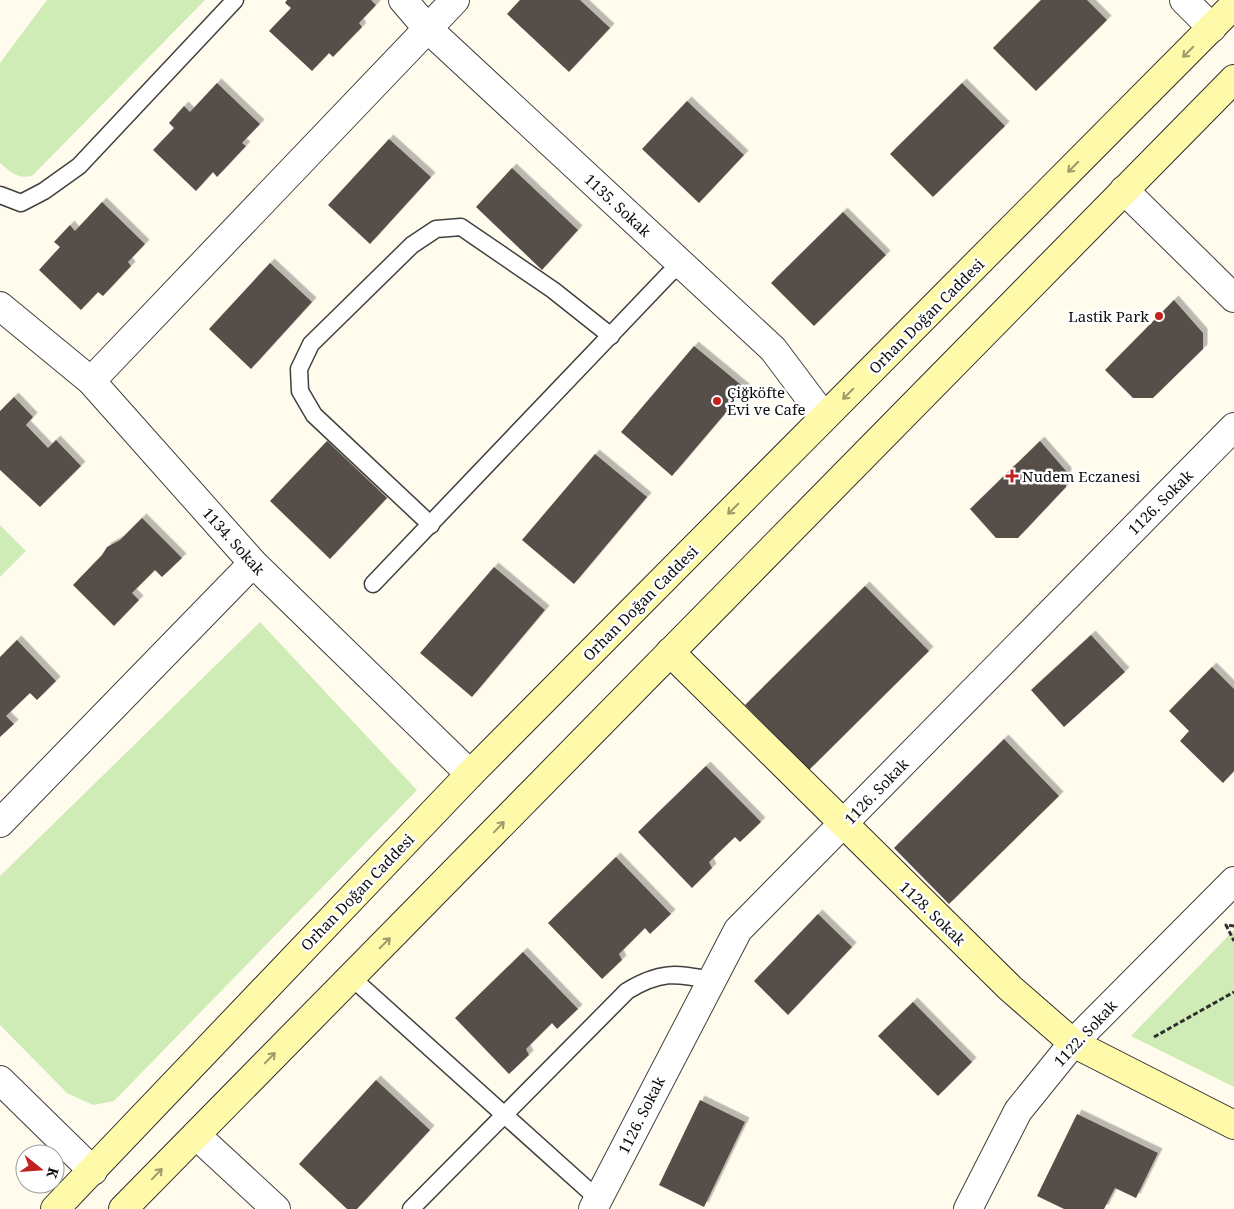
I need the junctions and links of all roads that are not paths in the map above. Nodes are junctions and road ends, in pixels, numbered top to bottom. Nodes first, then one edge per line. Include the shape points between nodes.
1 (235, 0) edge
2 (404, 0) edge
3 (455, 0) edge
4 (1184, 0) edge
5 (1234, 4) edge
6 (427, 28) junction
7 (1212, 28) junction
8 (1234, 80) edge
9 (1124, 190) junction
10 (0, 195) edge
11 (681, 264) junction
12 (1234, 298) edge
13 (0, 306) edge
14 (611, 336) junction
15 (91, 381) junction
16 (824, 418) junction
17 (1234, 427) edge
18 (431, 525) junction
19 (253, 563) junction
20 (373, 584) dead end
21 (670, 652) junction
22 (470, 774) junction
23 (0, 823) edge
24 (843, 825) junction
25 (1234, 881) edge
26 (351, 977) junction
27 (711, 980) junction
28 (1073, 1043) junction
29 (0, 1080) edge
30 (505, 1115) junction
31 (1234, 1125) edge
32 (196, 1134) junction
33 (93, 1171) junction
34 (596, 1204) edge
35 (55, 1209) edge
36 (122, 1209) edge
37 (276, 1209) edge
38 (411, 1209) edge
39 (968, 1209) edge

1 - 10 lane via 79,166 21,203
2 - 6 street, 1135. Sokak
3 - 6 street
4 - 7 street
5 - 7 main road, Orhan Doğan Caddesi
6 - 11 street, 1135. Sokak
6 - 15 street
7 -> 16 main road, Orhan Doğan Caddesi
8 - 9 main road
9 - 12 street
9 - 21 main road
11 - 14 lane
11 - 16 street, 1135. Sokak via 773,349
13 - 15 street, 1134. Sokak
14 - 18 lane
14 - 18 lane via 553,290 461,227 436,229 412,245 311,344 299,369 300,391 314,415
15 - 19 street, 1134. Sokak
16 -> 22 main road, Orhan Doğan Caddesi
17 - 24 street, 1126. Sokak
18 - 20 lane
19 - 22 street, 1134. Sokak
19 - 23 street
21 - 24 main road, 1128. Sokak
26 -> 21 main road
22 - 33 main road, Orhan Doğan Caddesi
24 - 27 street, 1126. Sokak via 738,930
24 - 28 main road, 1128. Sokak via 1010,988
25 - 28 street, 1122. Sokak
26 - 30 lane
32 -> 26 main road
27 - 30 lane via 678,973 650,979 627,991
27 - 34 street, 1126. Sokak
28 - 31 main road, 1128. Sokak
28 - 39 street, 1122. Sokak via 1018,1111
29 - 33 street
30 - 34 lane
30 - 38 lane
36 -> 32 main road
32 - 37 street
33 - 35 main road, Orhan Doğan Caddesi

